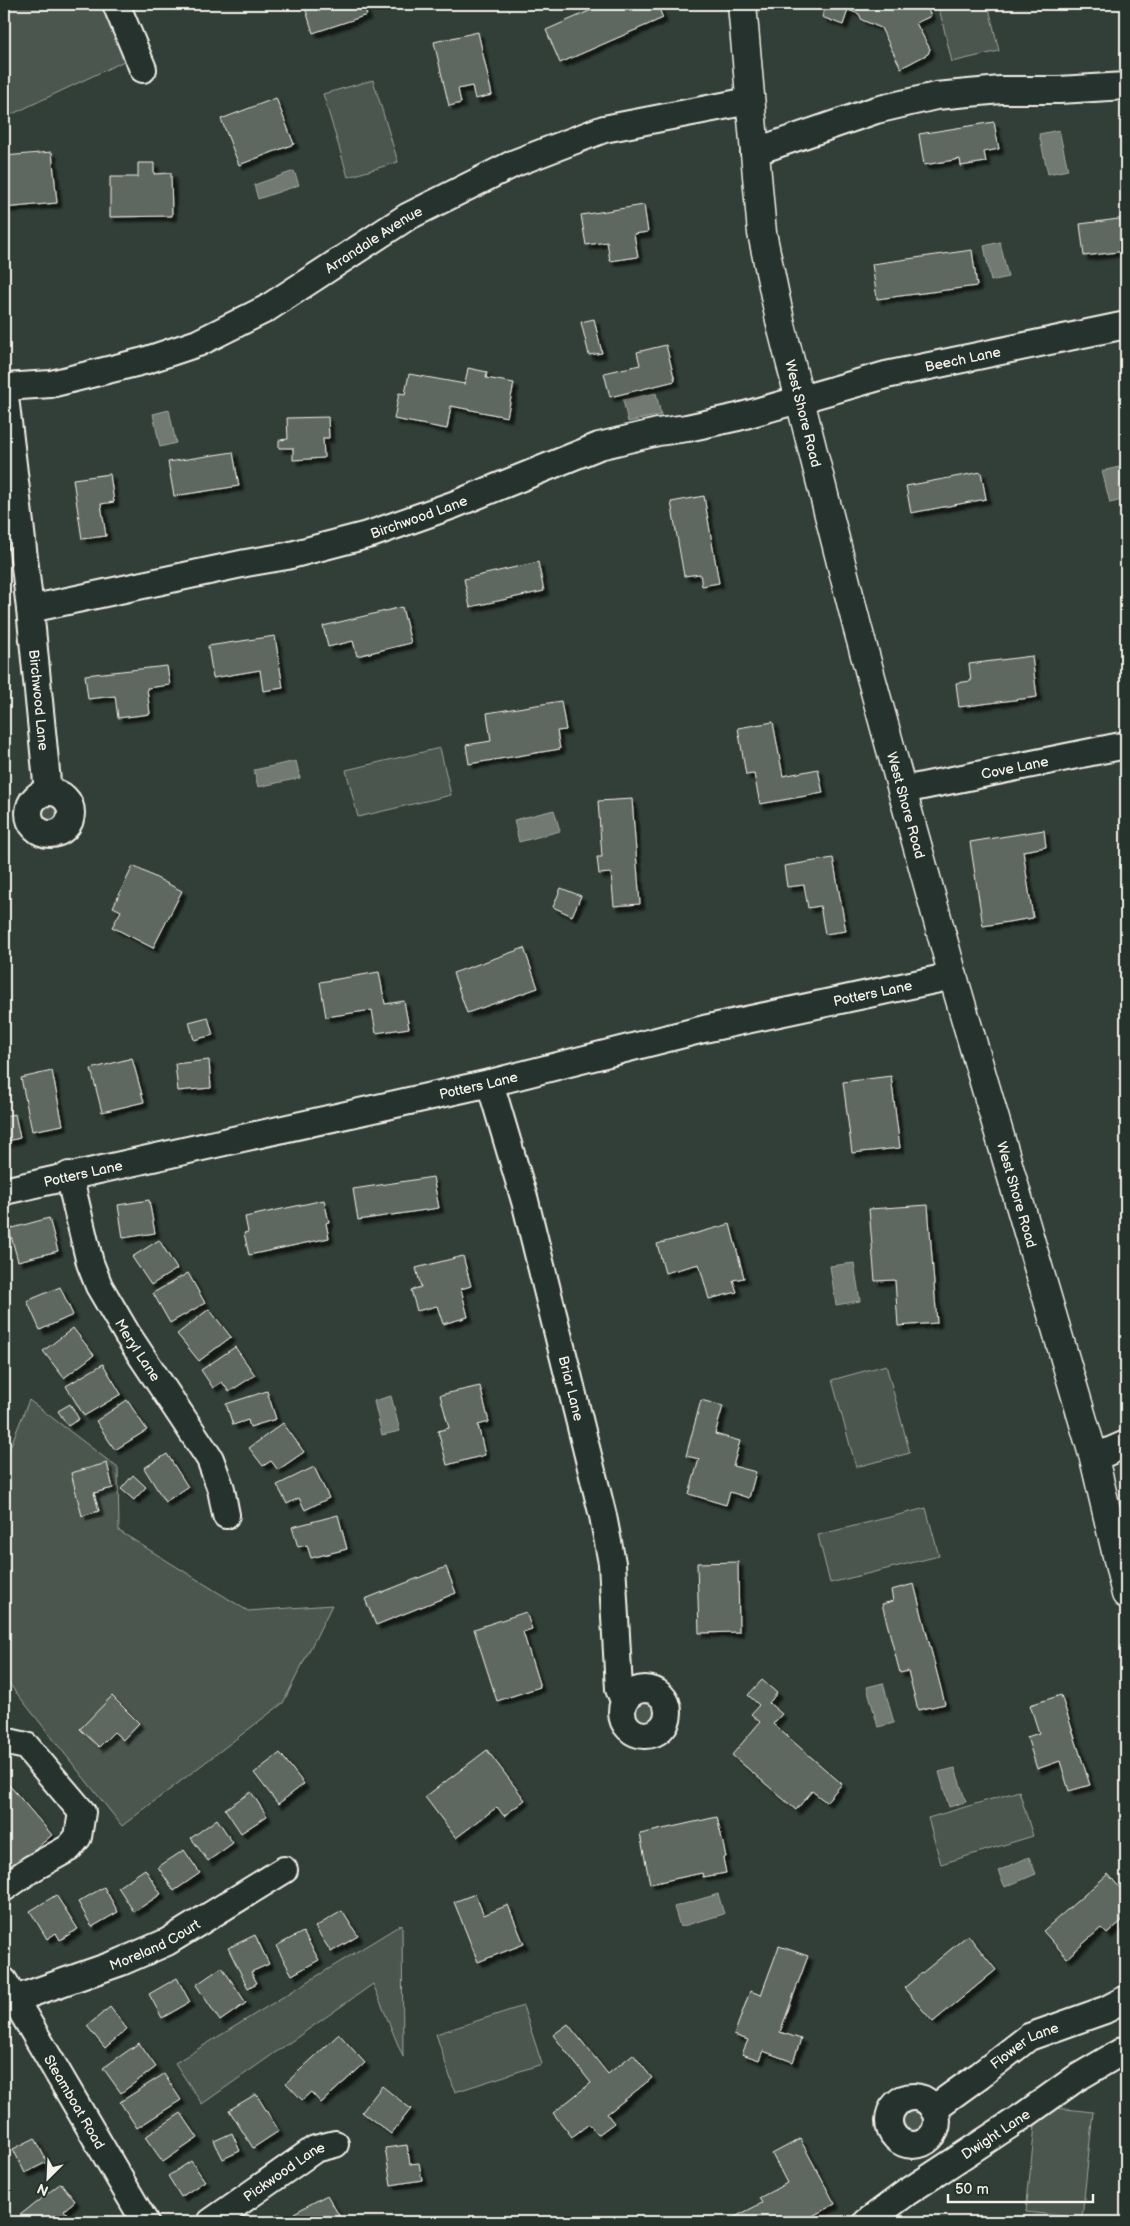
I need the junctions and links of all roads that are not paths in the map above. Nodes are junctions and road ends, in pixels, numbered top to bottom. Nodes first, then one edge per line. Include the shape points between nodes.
1 (116, 4) edge
2 (742, 4) edge
3 (143, 69) dead end
4 (1126, 86) edge
5 (749, 102) junction
6 (754, 152) junction
7 (1126, 324) edge
8 (12, 387) edge
9 (800, 399) junction
10 (30, 609) junction
11 (1126, 745) edge
12 (903, 790) junction
13 (48, 792) dead end
14 (953, 976) junction
15 (490, 1083) junction
16 (69, 1175) junction
17 (4, 1190) edge
18 (1126, 1444) edge
19 (1094, 1458) junction
20 (226, 1515) dead end
21 (1126, 1594) edge
22 (624, 1700) dead end
23 (4, 1741) edge
24 (284, 1870) dead end
25 (4, 1888) edge
26 (9, 1990) edge
27 (1126, 1999) edge
28 (1126, 2049) edge
29 (933, 2109) dead end
30 (335, 2144) dead end
31 (145, 2222) edge
32 (211, 2222) edge
33 (867, 2222) edge

1 - 3 street
2 - 5 main road, West Shore Road
4 - 6 street via 1001,90 936,96 876,110
5 - 6 main road, West Shore Road
5 - 8 street, Arrandale Avenue via 604,129 515,163 407,216 266,309 198,343 144,361 51,384
6 - 9 main road, West Shore Road via 766,253 780,325
7 - 9 street, Beech Lane via 886,375
8 - 10 street, Birchwood Lane via 10,437
9 - 10 street, Birchwood Lane via 738,417 599,446 371,534 287,556
9 - 12 main road, West Shore Road via 857,626
10 - 13 street, Birchwood Lane
11 - 12 street, Cove Lane
12 - 14 main road, West Shore Road
14 - 15 street, Potters Lane via 704,1030
14 - 19 main road, West Shore Road
15 - 16 street, Potters Lane
15 - 22 street, Briar Lane via 525,1201 603,1516 612,1563 619,1689
16 - 17 street, Potters Lane
16 - 20 street, Meryl Lane via 90,1263 99,1286 210,1459
18 - 19 street
19 - 21 main road, West Shore Road
23 - 25 street via 26,1746 82,1812 78,1837 68,1848
24 - 26 street, Moreland Court via 167,1942 121,1962
26 - 31 street, Steamboat Road
27 - 29 street, Flower Lane via 1105,2010 1029,2037
28 - 33 street, Dwight Lane via 1075,2079
30 - 32 street, Pickwood Lane via 315,2148

